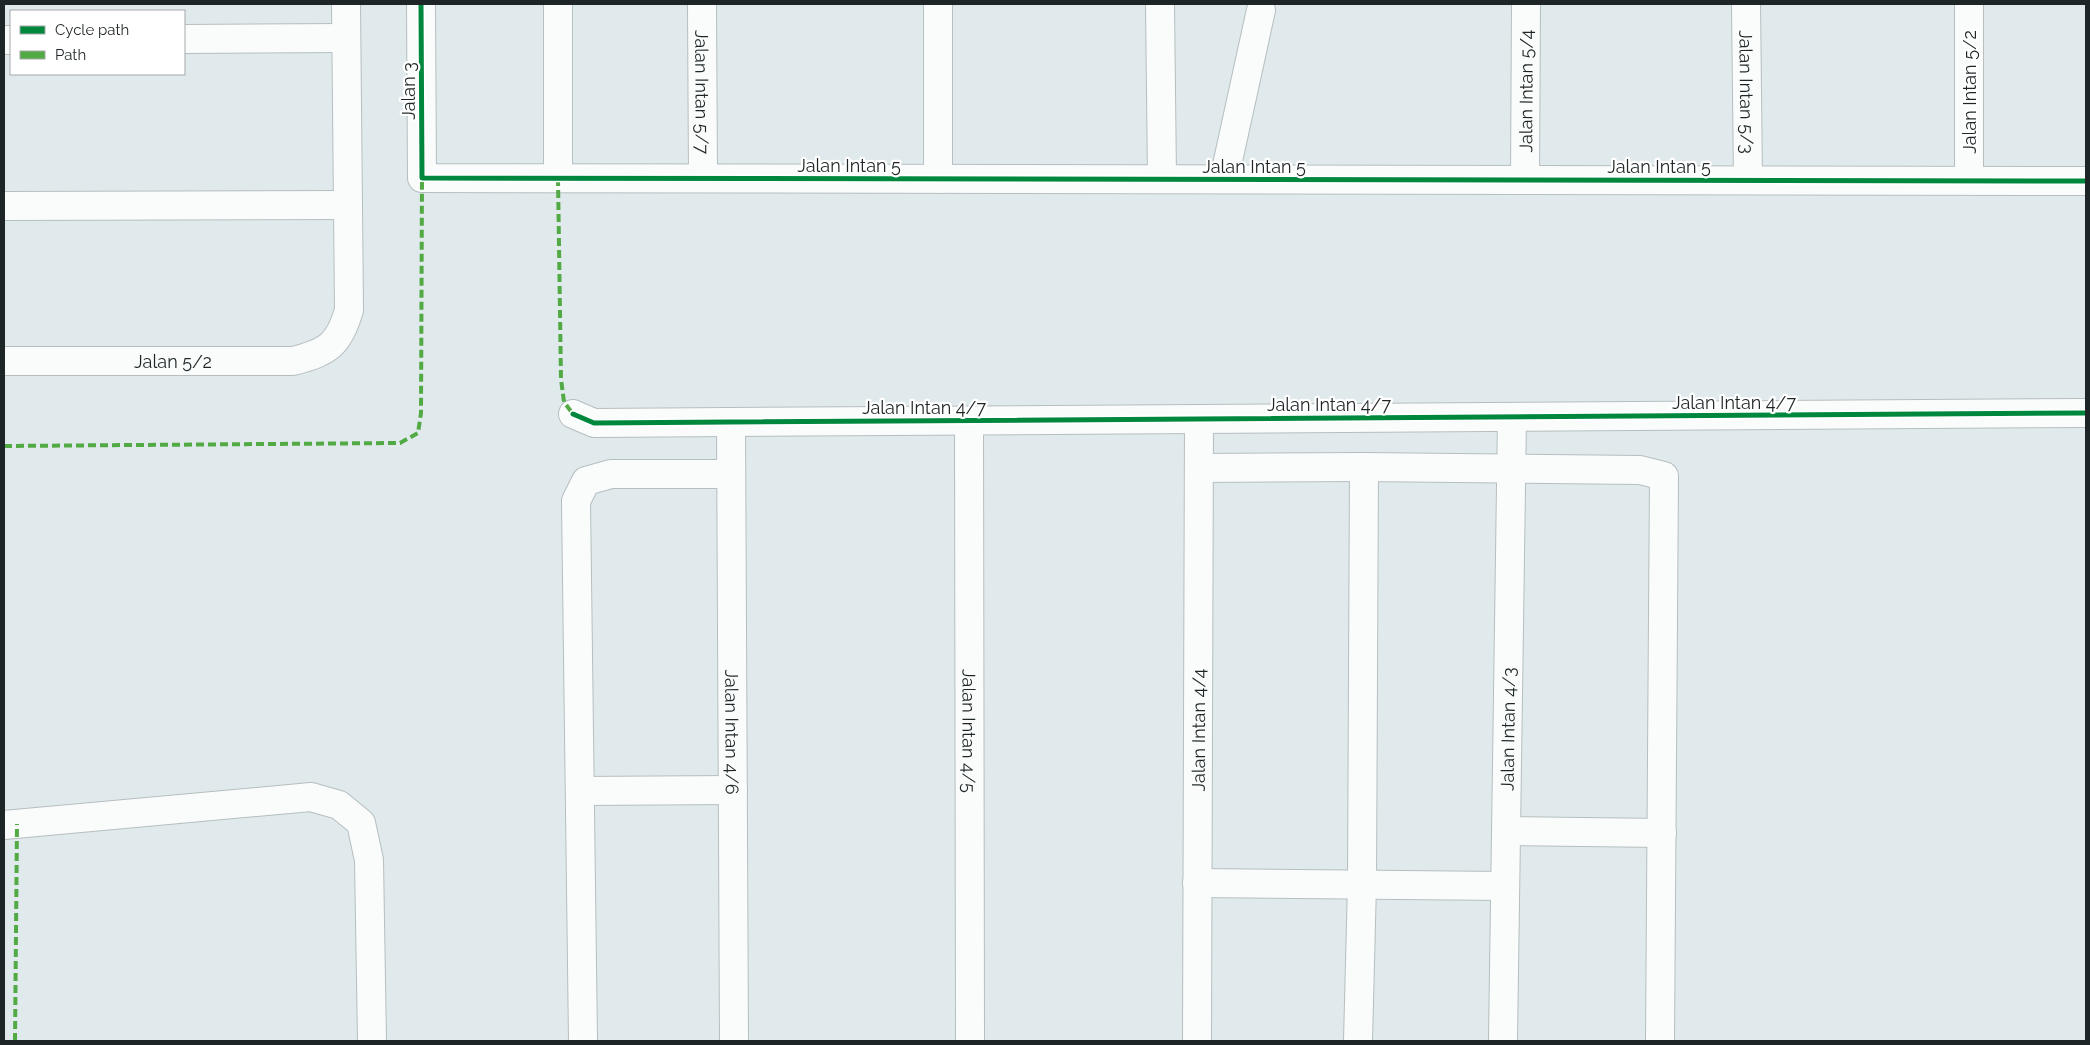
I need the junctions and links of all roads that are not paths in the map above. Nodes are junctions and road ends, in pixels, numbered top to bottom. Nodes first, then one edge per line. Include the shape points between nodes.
1 (346, 4) edge
2 (421, 4) edge
3 (558, 4) edge
4 (702, 4) edge
5 (938, 4) edge
6 (1160, 4) edge
7 (1526, 4) edge
8 (1746, 4) edge
9 (1969, 4) edge
10 (1261, 10) dead end
11 (346, 38) junction
12 (185, 39) edge
13 (422, 178) joint
14 (558, 178) junction
15 (703, 178) junction
16 (938, 179) junction
17 (1162, 179) junction
18 (1224, 179) junction
19 (1525, 180) junction
20 (1748, 180) junction
21 (1969, 180) junction
22 (2086, 181) edge
23 (348, 205) junction
24 (4, 206) edge
25 (4, 361) edge
26 (2086, 413) edge
27 (573, 414) dead end
28 (1512, 417) junction
29 (1200, 419) junction
30 (970, 421) junction
31 (731, 422) junction
32 (1364, 467) junction
33 (1199, 468) junction
34 (1511, 469) junction
35 (731, 474) junction
36 (580, 790) junction
37 (733, 790) junction
38 (4, 825) edge
39 (1506, 831) junction
40 (1662, 833) junction
41 (1197, 883) junction
42 (1362, 884) junction
43 (1506, 886) junction
44 (372, 1041) edge
45 (583, 1041) edge
46 (734, 1041) edge
47 (970, 1041) edge
48 (1196, 1041) edge
49 (1358, 1041) edge
50 (1503, 1041) edge
51 (1660, 1041) edge

1 - 11 street
2 - 13 street, Jalan 3
3 - 14 street
4 - 15 street, Jalan Intan 5/7
5 - 16 street
6 - 17 street
7 - 19 street, Jalan Intan 5/4
8 - 20 street, Jalan Intan 5/3
9 - 21 street, Jalan Intan 5/2
10 - 18 street
11 - 12 street
11 - 23 street
13 - 14 street, Jalan Intan 5
14 - 15 street, Jalan Intan 5
15 - 16 street, Jalan Intan 5
16 - 17 street, Jalan Intan 5
17 - 18 street, Jalan Intan 5
18 - 19 street, Jalan Intan 5
19 - 20 street, Jalan Intan 5
20 - 21 street, Jalan Intan 5
21 - 22 street, Jalan Intan 5
23 - 24 street
23 - 25 street, Jalan 5/2 via 349,310 336,341 317,355 293,361
26 - 28 street, Jalan Intan 4/7
27 - 31 street, Jalan Intan 4/7 via 594,423
28 - 29 street, Jalan Intan 4/7
28 - 34 street, Jalan Intan 4/3
29 - 30 street, Jalan Intan 4/7
29 - 33 street, Jalan Intan 4/4
30 - 31 street, Jalan Intan 4/7
30 - 47 street, Jalan Intan 4/5
31 - 35 street, Jalan Intan 4/6
32 - 33 street
32 - 34 street
32 - 42 street
33 - 41 street, Jalan Intan 4/4
34 - 39 street, Jalan Intan 4/3
34 - 40 street via 1640,470 1664,476
35 - 36 street via 611,474 586,481 576,501
35 - 37 street, Jalan Intan 4/6
36 - 37 street
36 - 45 street
37 - 46 street, Jalan Intan 4/6
38 - 44 street via 311,797 339,805 360,823 369,860
39 - 40 street
39 - 43 street, Jalan Intan 4/3
40 - 51 street
41 - 42 street
41 - 48 street, Jalan Intan 4/4
42 - 43 street
42 - 49 street
43 - 50 street, Jalan Intan 4/3

